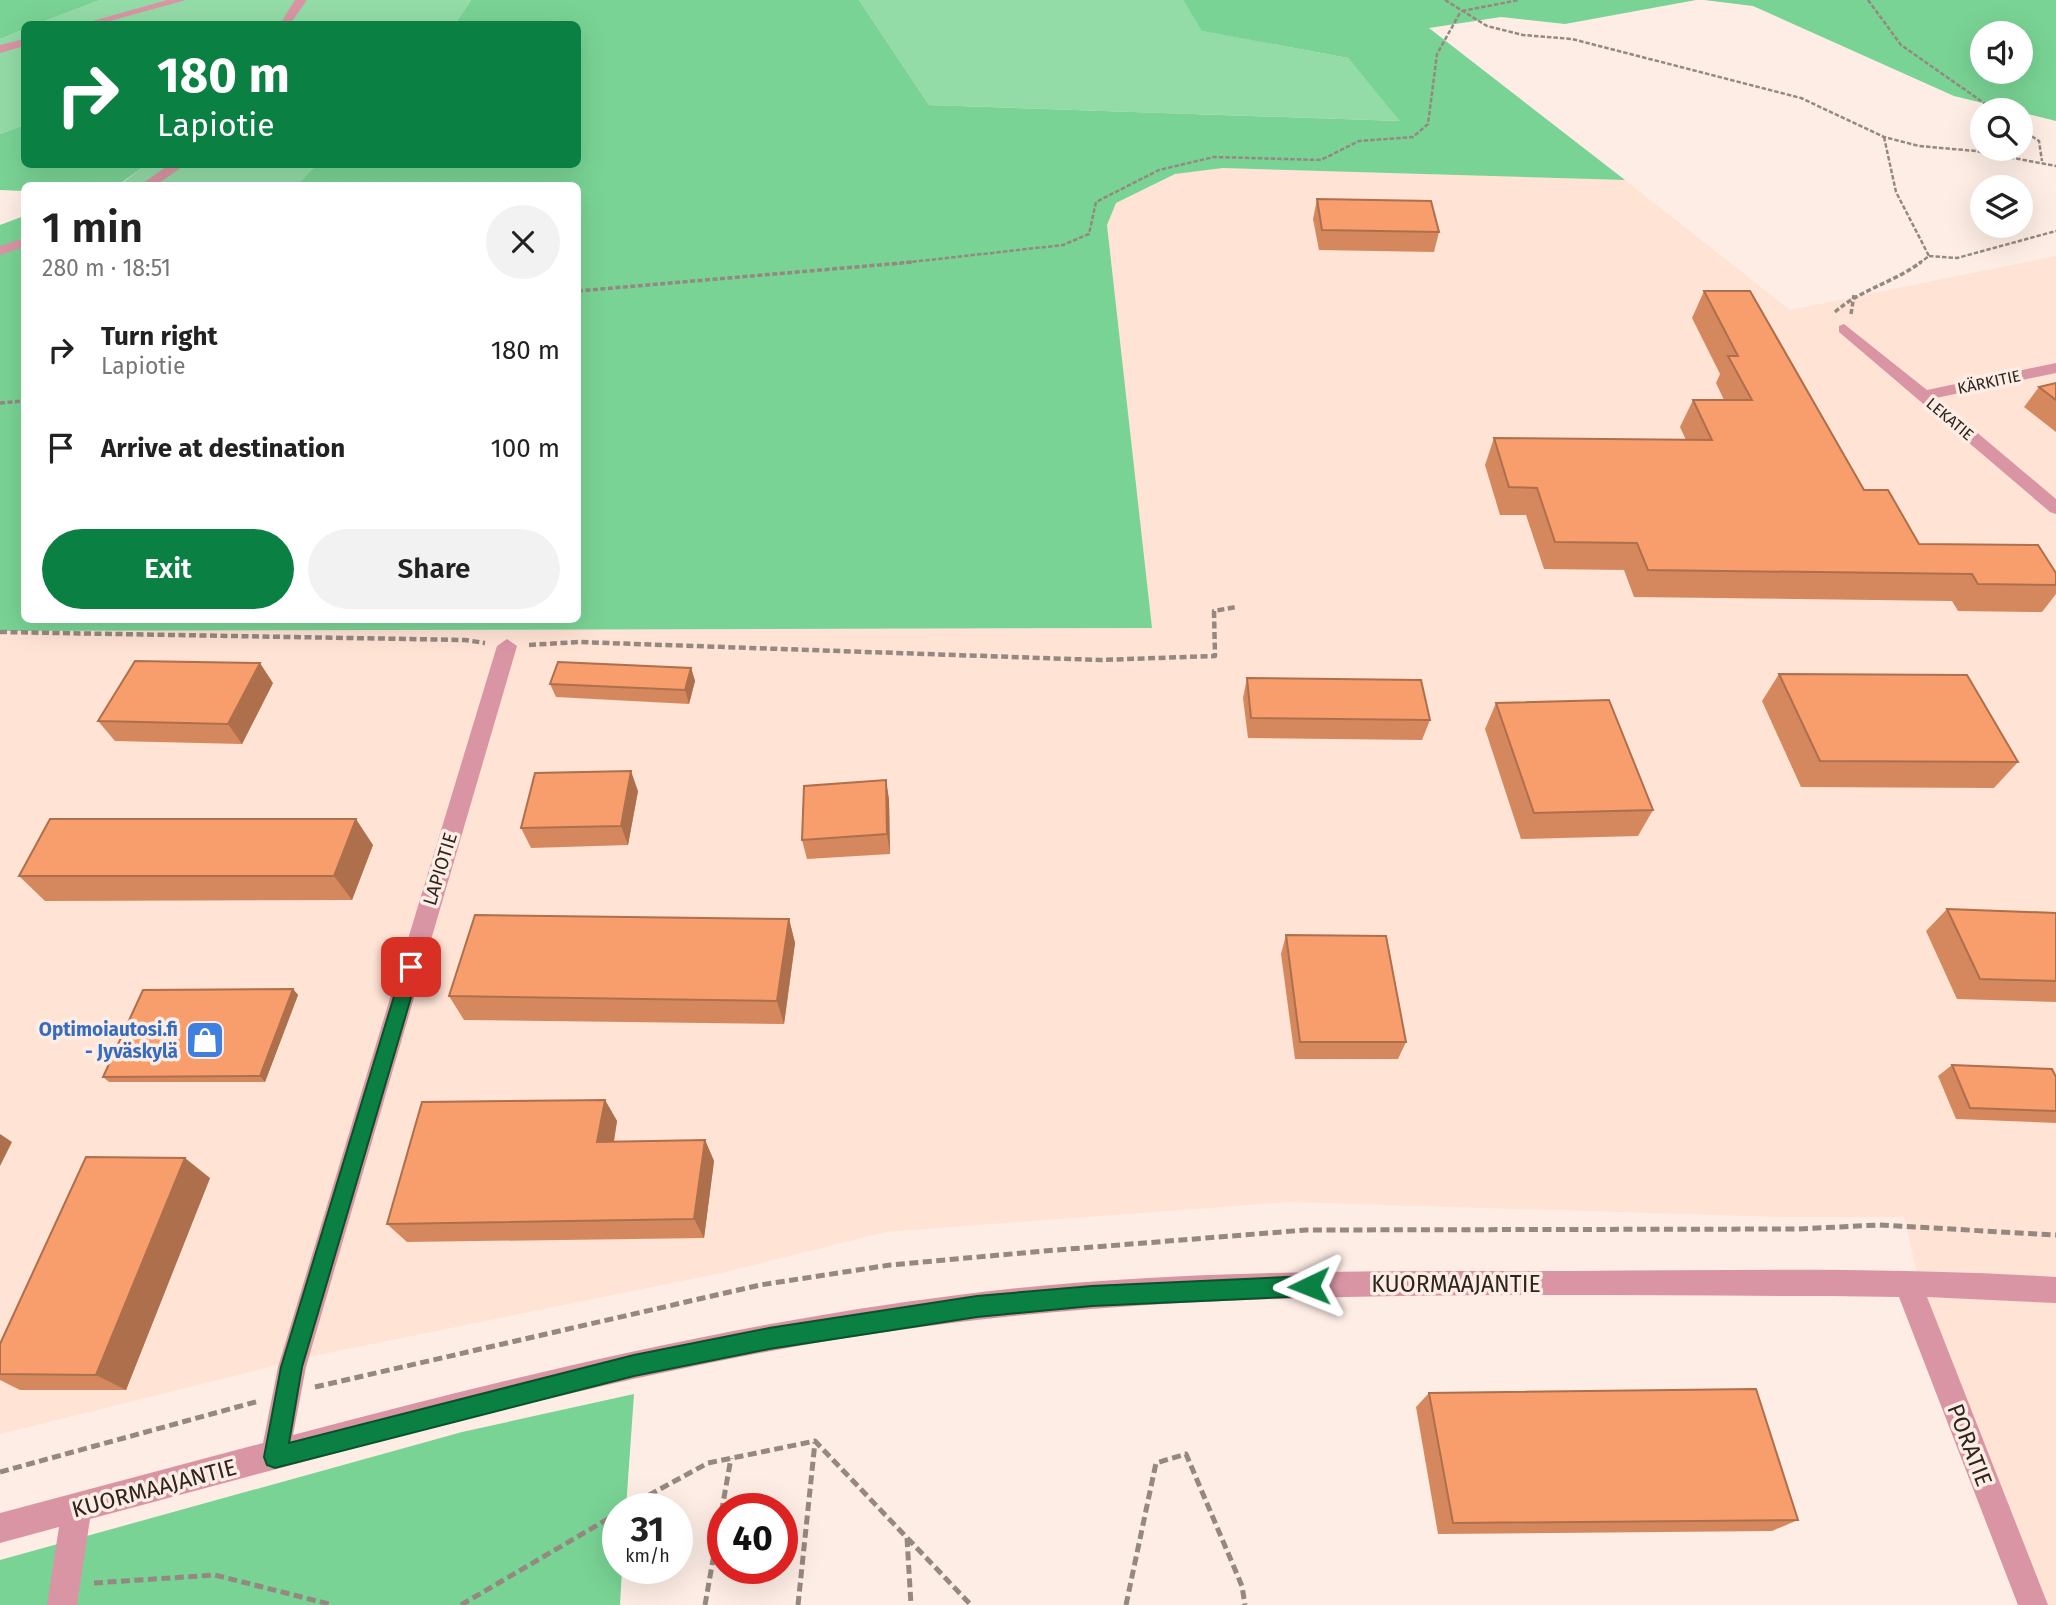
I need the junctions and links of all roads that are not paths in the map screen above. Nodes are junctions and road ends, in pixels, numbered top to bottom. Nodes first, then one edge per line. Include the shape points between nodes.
1 (180, 0) edge
2 (301, 0) edge
3 (100, 21) edge
4 (287, 21) edge
5 (21, 43) edge
6 (0, 50) edge
7 (174, 168) edge
8 (151, 182) edge
9 (21, 243) edge
10 (0, 251) edge
11 (1844, 329) road end
12 (2056, 368) edge
13 (1923, 396) junction
14 (2056, 508) edge
15 (507, 646) road end
16 (1908, 1284) junction
17 (2056, 1290) edge
18 (275, 1457) junction
19 (77, 1508) junction
20 (0, 1528) edge
21 (64, 1595) edge
22 (2033, 1605) edge

1 - 3 street
2 - 4 street
5 - 6 street
7 - 8 street
9 - 10 street
11 - 13 street, LEKATIE
12 - 13 street, KÄRKITIE
13 - 14 street, LEKATIE
15 - 18 street, LAPIOTIE via 292,1367
16 - 17 street, KUORMAAJANTIE
16 - 18 street, KUORMAAJANTIE via 1358,1284 1105,1295 977,1307 769,1339 634,1366
16 - 22 street, PORATIE
18 - 19 street, KUORMAAJANTIE
19 - 20 street, KUORMAAJANTIE
19 - 21 street

